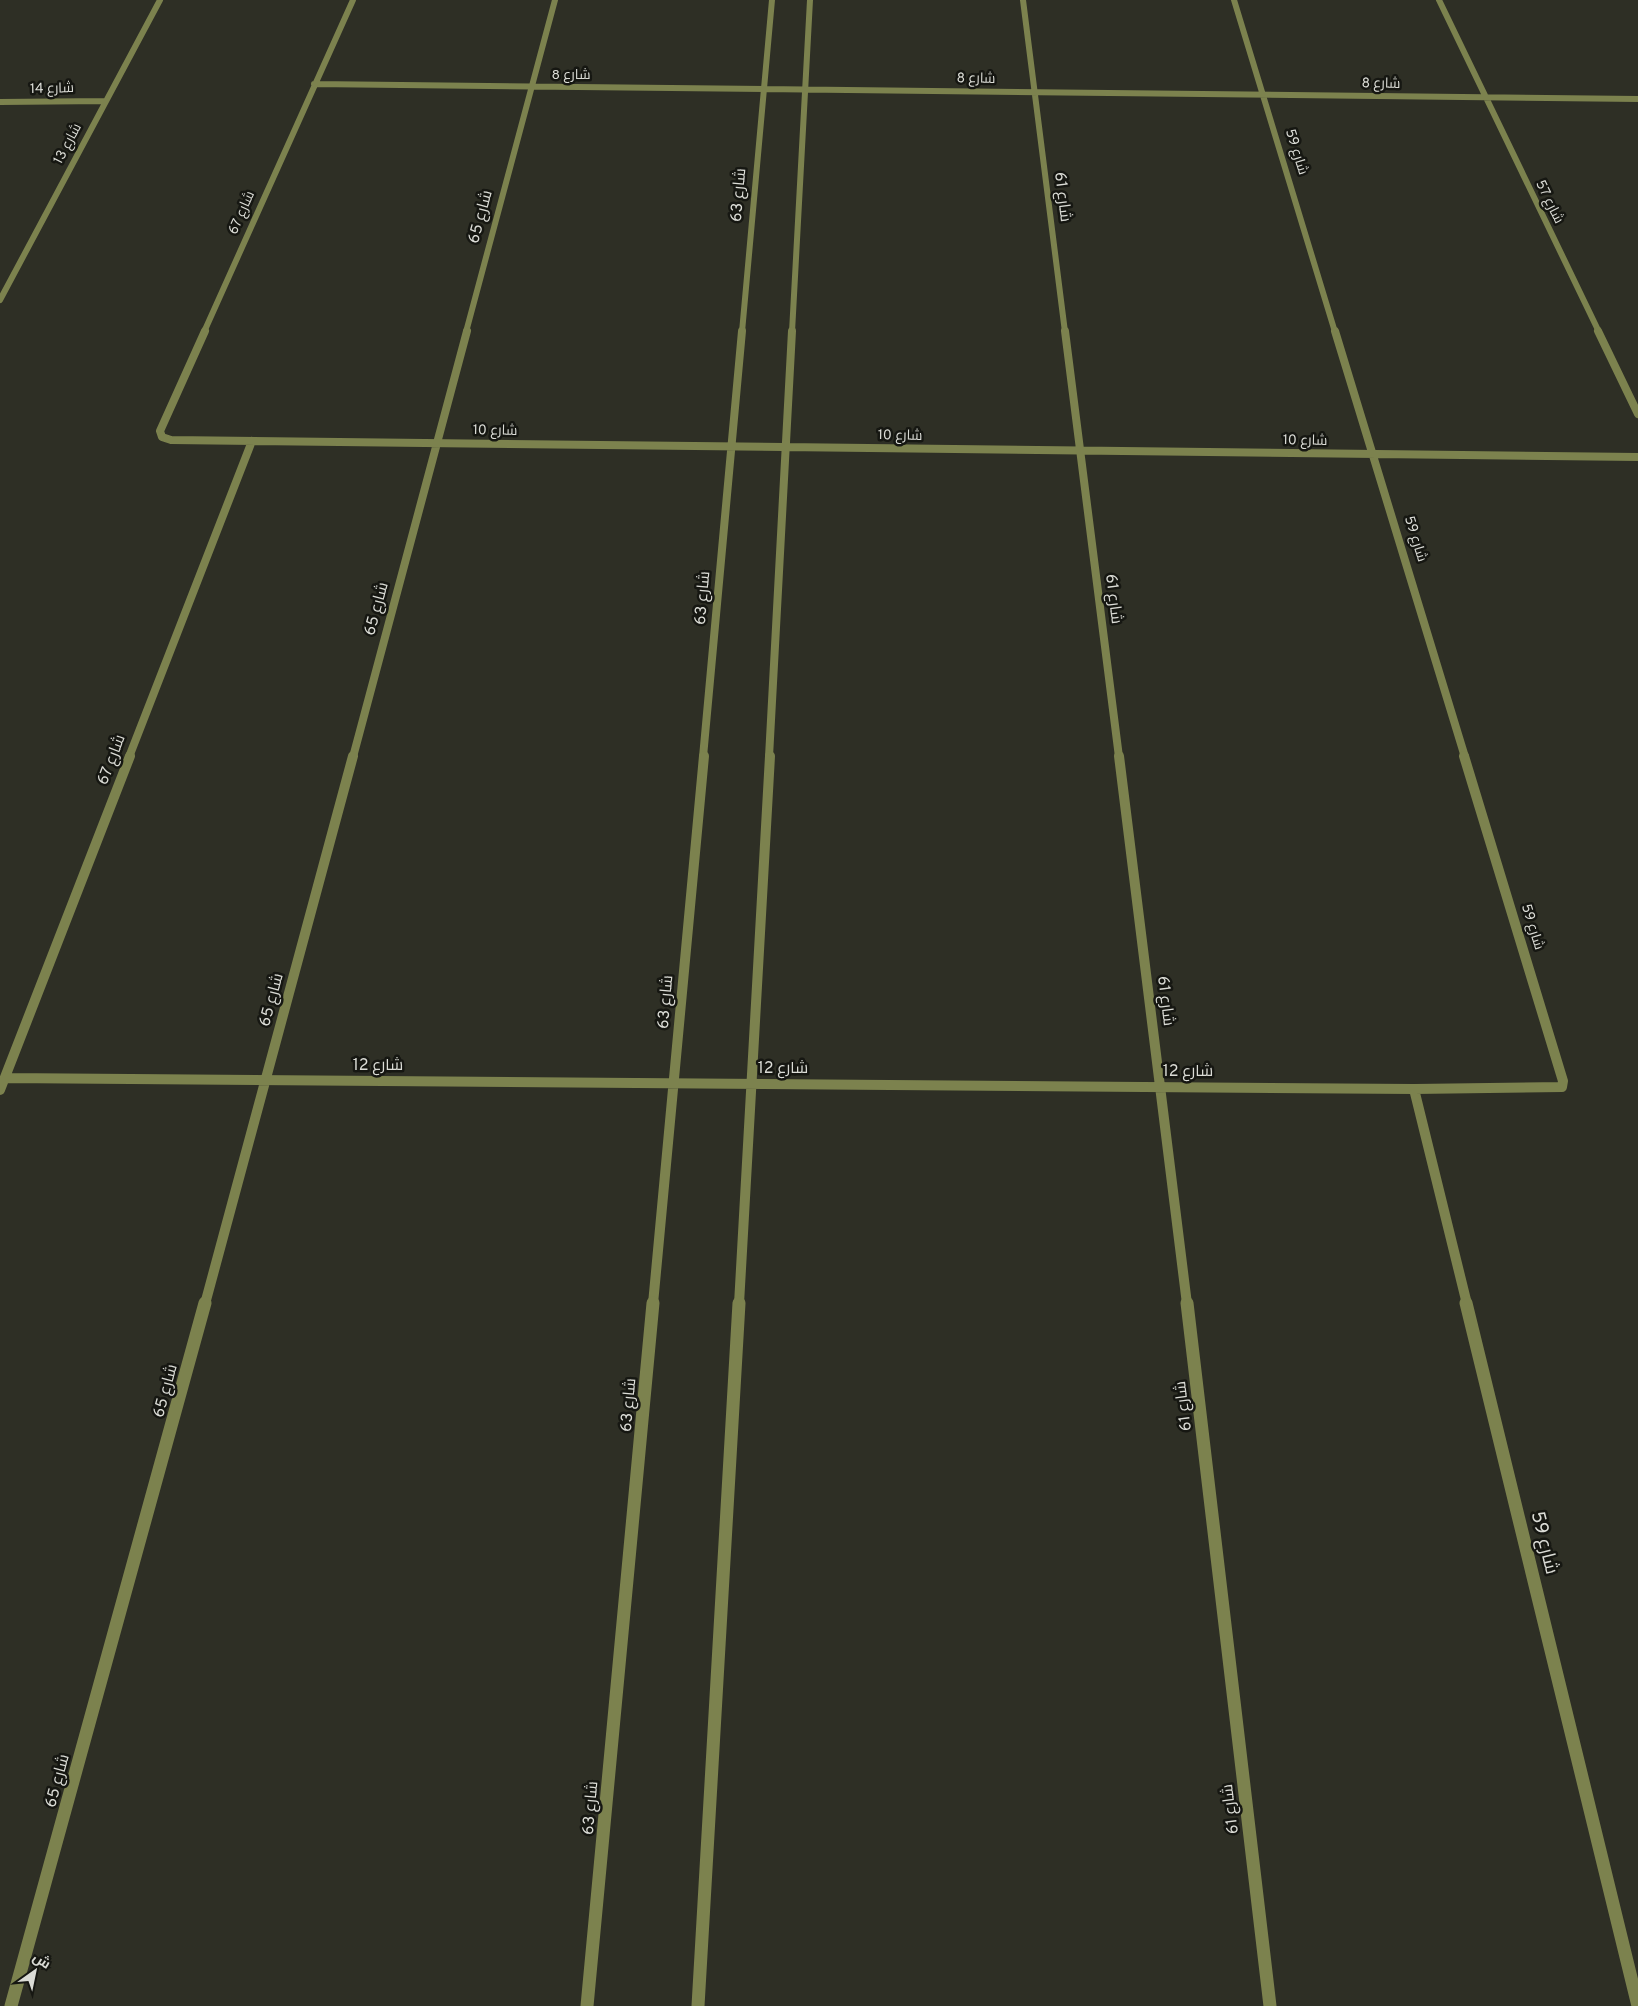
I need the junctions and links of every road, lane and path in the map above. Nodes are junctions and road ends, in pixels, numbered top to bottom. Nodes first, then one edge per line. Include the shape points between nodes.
1 (160, 0) edge
2 (353, 0) edge
3 (555, 0) edge
4 (772, 0) edge
5 (810, 0) edge
6 (1023, 0) edge
7 (1234, 0) edge
8 (1439, 0) edge
9 (314, 84) junction
10 (531, 87) junction
11 (763, 89) junction
12 (805, 89) junction
13 (1034, 92) junction
14 (1263, 96) junction
15 (1485, 98) junction
16 (1638, 99) edge
17 (105, 101) junction
18 (0, 102) edge
19 (0, 300) edge
20 (1638, 414) edge
21 (162, 437) joint
22 (252, 441) junction
23 (436, 443) junction
24 (732, 446) junction
25 (785, 447) junction
26 (1079, 450) junction
27 (1373, 455) junction
28 (1638, 457) edge
29 (5, 1078) junction
30 (267, 1080) junction
31 (674, 1084) junction
32 (752, 1084) junction
33 (1161, 1087) junction
34 (1562, 1087) joint
35 (1414, 1089) junction
36 (0, 1090) edge
37 (12, 2006) edge
38 (587, 2006) edge
39 (698, 2006) edge
40 (1270, 2006) edge
41 (1638, 2006) edge

1 - 17 street, شارع 13
2 - 9 street, شارع 67
3 - 10 street, شارع 65
4 - 11 street, شارع 63
5 - 12 street
6 - 13 street, شارع 61
7 - 14 street, شارع 59
8 - 15 street, شارع 57
9 - 10 street, شارع 8
9 - 21 street, شارع 67 via 160,431
10 - 11 street, شارع 8
10 - 23 street, شارع 65
11 - 12 street, شارع 8
11 - 24 street, شارع 63
12 - 13 street, شارع 8
12 - 25 street
13 - 14 street, شارع 8
13 - 26 street, شارع 61
14 - 15 street, شارع 8
14 - 27 street, شارع 59
15 - 16 street, شارع 8
15 - 20 street, شارع 57
17 - 18 street, شارع 14
17 - 19 street, شارع 13
21 - 22 street, شارع 10 via 171,440
22 - 23 street, شارع 10
22 - 29 street, شارع 67
23 - 24 street, شارع 10
23 - 30 street, شارع 65
24 - 25 street, شارع 10
24 - 31 street, شارع 63
25 - 26 street, شارع 10
25 - 32 street
26 - 27 street, شارع 10
26 - 33 street, شارع 61
27 - 28 street, شارع 10
27 - 34 street, شارع 59 via 1563,1081
29 - 30 street, شارع 12
29 - 36 street, شارع 67
30 - 31 street, شارع 12
30 - 37 street, شارع 65
31 - 32 street, شارع 12
31 - 38 street, شارع 63
32 - 33 street, شارع 12
32 - 39 street
33 - 35 street, شارع 12
33 - 40 street, شارع 61
34 - 35 street, شارع 12
35 - 41 street, شارع 59

